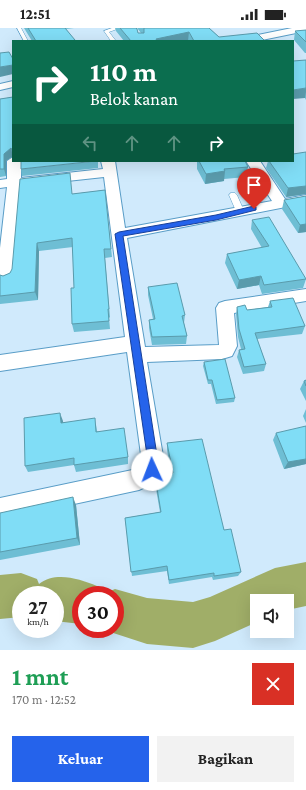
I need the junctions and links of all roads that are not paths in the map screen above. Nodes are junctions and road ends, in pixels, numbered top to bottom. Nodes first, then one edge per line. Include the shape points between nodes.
1 (19, 28) edge
2 (118, 28) edge
3 (306, 28) edge
4 (25, 40) edge
5 (113, 40) edge
6 (248, 40) edge
7 (12, 84) edge
8 (0, 87) edge
9 (14, 162) edge
10 (254, 162) edge
11 (109, 167) edge
12 (7, 183) edge
13 (233, 195) dead end
14 (306, 199) edge
15 (281, 204) junction
16 (240, 211) junction
17 (119, 234) junction
18 (5, 277) edge
19 (306, 295) edge
20 (136, 349) junction
21 (0, 363) edge
22 (0, 509) edge

1 - 4 lane
2 - 5 lane via 106,31
3 - 6 street
7 - 8 street
9 - 12 street
10 - 15 street
11 - 12 street
11 - 17 street
12 - 18 street
13 - 16 lane
14 - 15 street
15 - 16 street
16 - 17 street via 216,218
17 - 20 street
19 - 20 street via 225,308 228,346 226,351
20 - 21 street
20 - 22 street via 153,462 148,475

